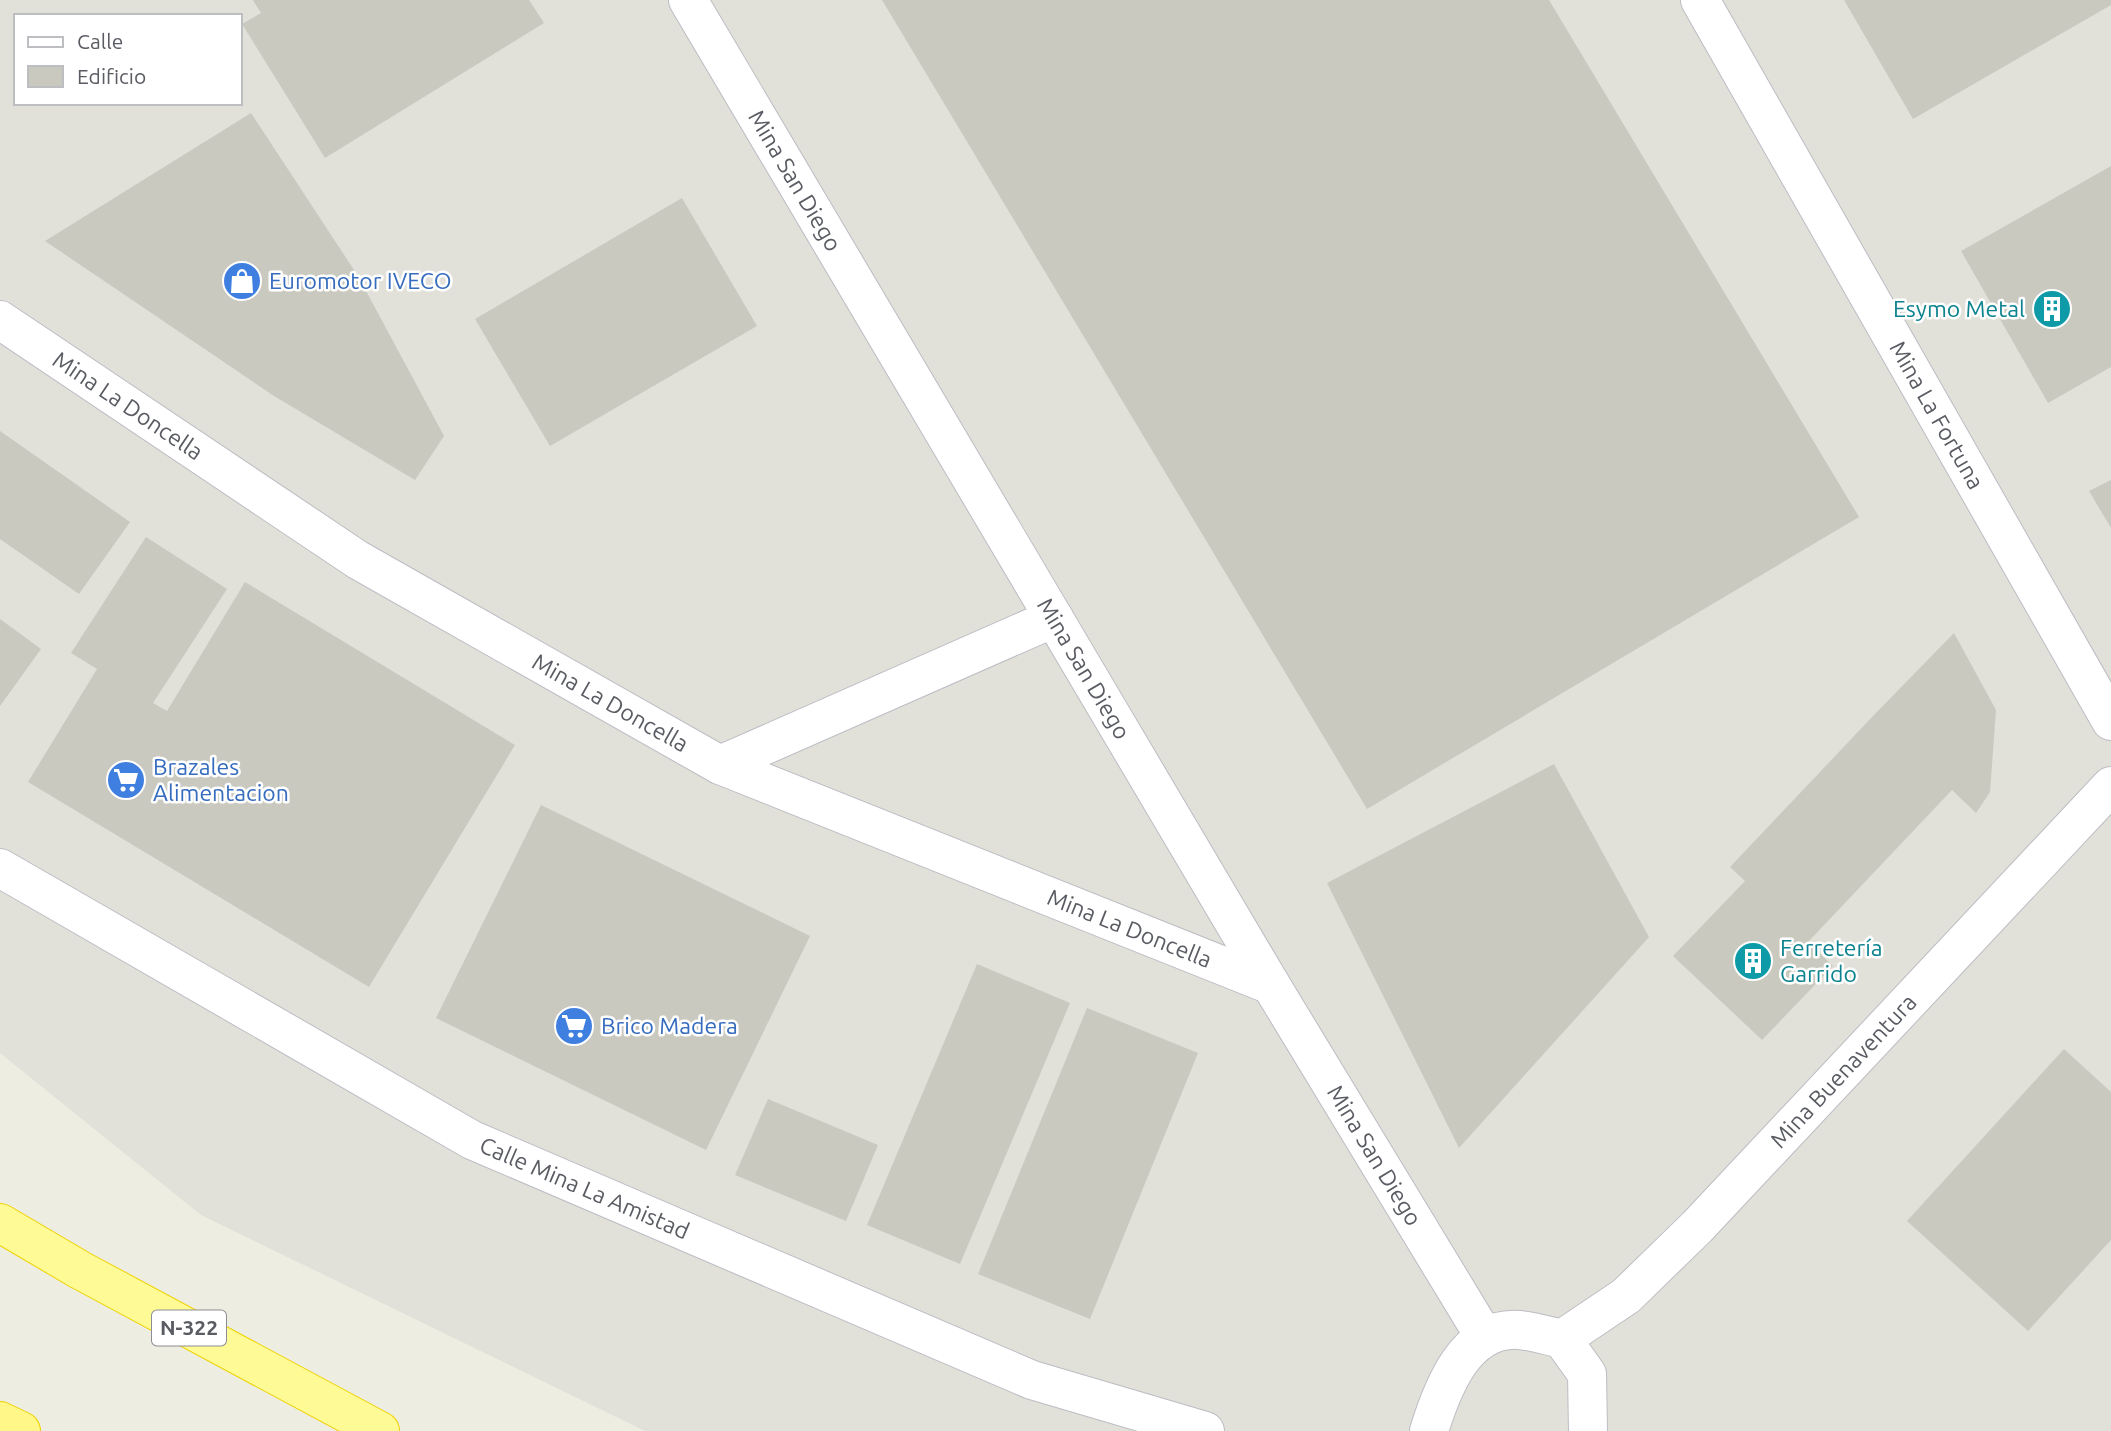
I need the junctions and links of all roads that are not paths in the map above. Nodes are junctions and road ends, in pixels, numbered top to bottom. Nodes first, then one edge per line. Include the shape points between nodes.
1 (688, 0) edge
2 (1700, 0) edge
3 (0, 320) edge
4 (1054, 618) junction
5 (2111, 721) edge
6 (720, 765) junction
7 (2111, 786) edge
8 (0, 868) edge
9 (1271, 985) junction
10 (0, 1223) edge
11 (1484, 1336) junction
12 (1562, 1339) junction
13 (0, 1421) edge
14 (21, 1431) edge
15 (380, 1431) edge
16 (1205, 1431) edge
17 (1429, 1431) edge
18 (1588, 1431) edge

1 - 4 street, Mina San Diego
2 - 5 street, Mina La Fortuna
3 - 6 street, Mina La Doncella via 358,560
4 - 6 street
4 - 9 street, Mina San Diego
6 - 9 street, Mina La Doncella
7 - 12 street, Mina Buenaventura via 1697,1227 1626,1296
8 - 16 street, Calle Mina La Amistad via 472,1140 1032,1380
9 - 11 street, Mina San Diego
10 - 15 highway, N-322
11 - 12 street via 1517,1330
11 - 17 street via 1452,1371
12 - 18 street via 1587,1374
13 - 14 highway

